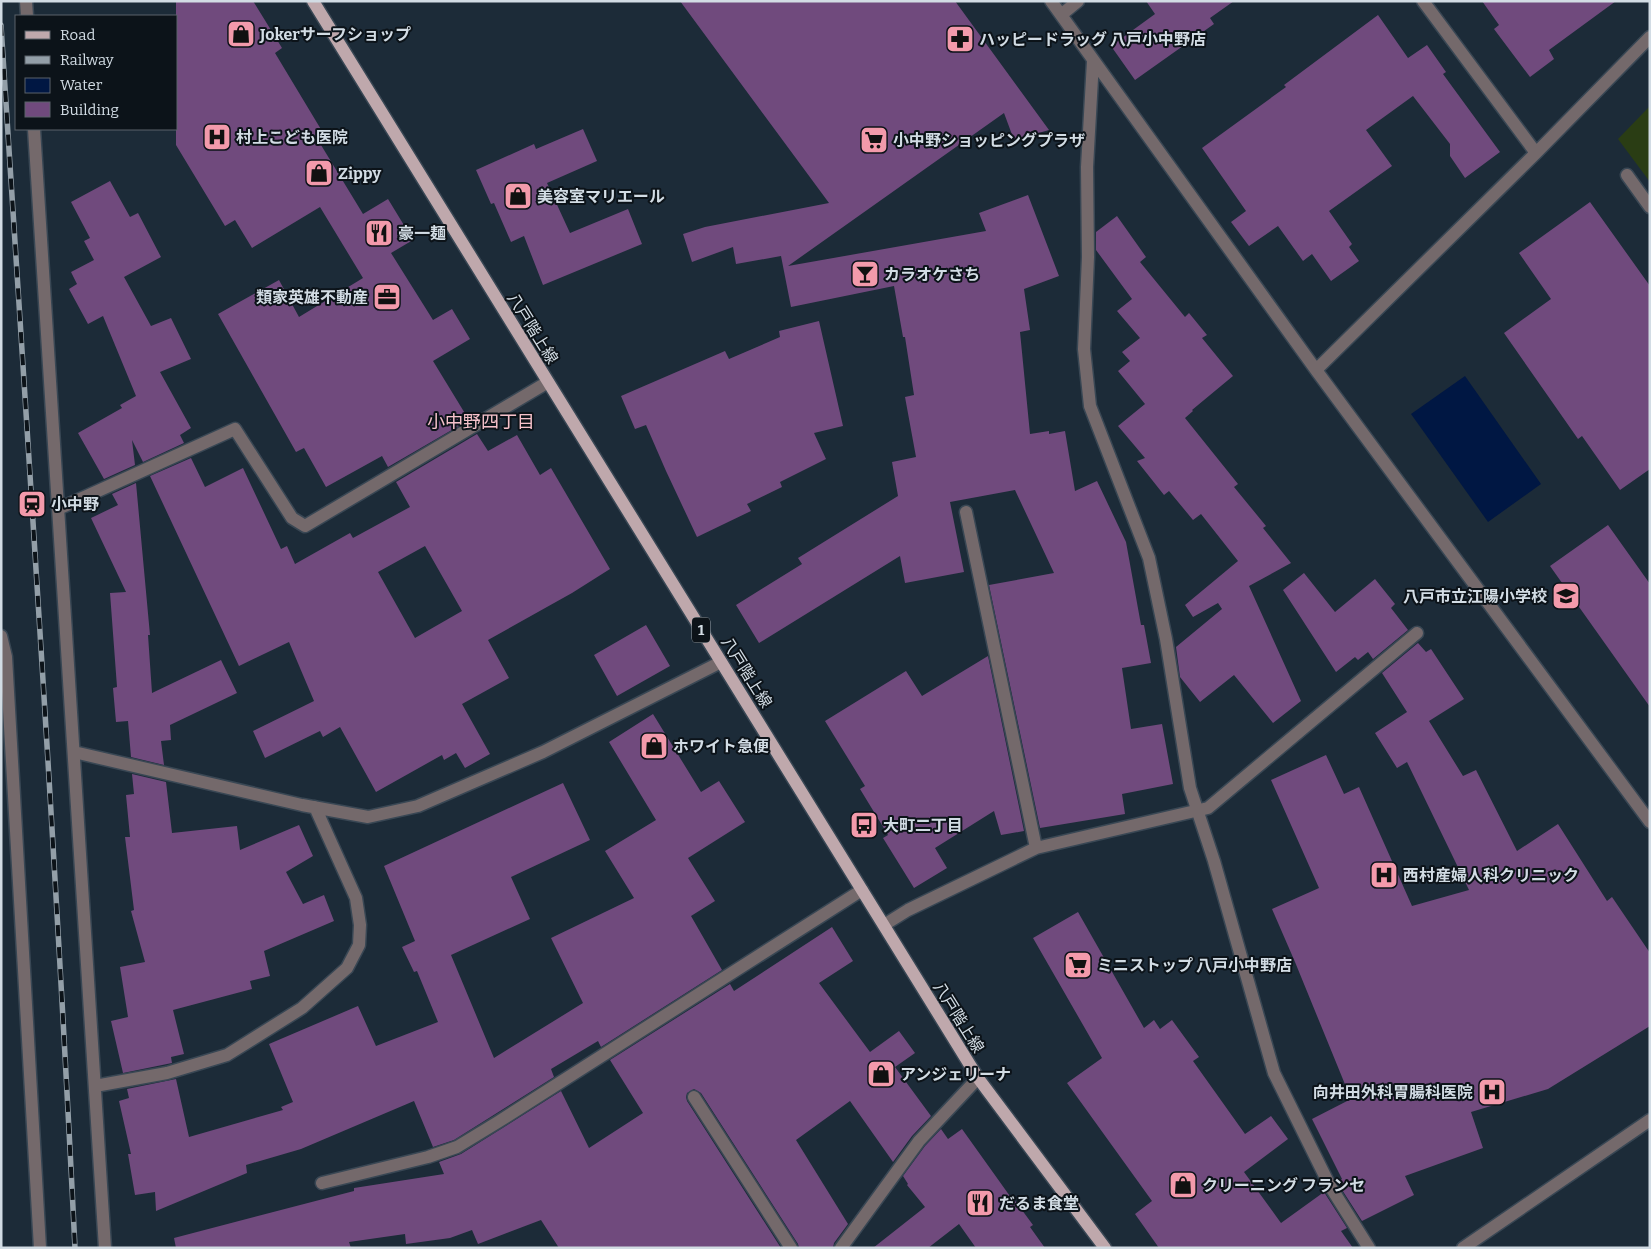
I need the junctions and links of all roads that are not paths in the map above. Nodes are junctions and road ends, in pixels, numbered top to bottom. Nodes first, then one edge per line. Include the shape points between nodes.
1 (26, 1) edge
2 (313, 1) edge
3 (1051, 1) edge
4 (1078, 1) edge
5 (1423, 1) edge
6 (27, 15) edge
7 (1061, 15) junction
8 (1650, 38) edge
9 (1093, 61) junction
10 (34, 130) edge
11 (1536, 153) junction
12 (1627, 175) dead end
13 (1650, 207) edge
14 (1316, 370) junction
15 (548, 382) junction
16 (58, 509) junction
17 (966, 512) dead end
18 (1417, 634) dead end
19 (1, 636) edge
20 (721, 662) junction
21 (74, 752) junction
22 (315, 807) junction
23 (1198, 811) junction
24 (1650, 822) edge
25 (1036, 848) junction
26 (862, 890) junction
27 (884, 925) junction
28 (978, 1078) junction
29 (95, 1086) junction
30 (694, 1096) dead end
31 (1650, 1120) edge
32 (322, 1182) dead end
33 (40, 1248) edge
34 (105, 1248) edge
35 (791, 1248) edge
36 (841, 1248) edge
37 (1105, 1248) edge
38 (1369, 1248) edge
39 (1463, 1248) edge

1 - 6 street
2 - 15 main road, 八戸階上線 / 1
3 - 7 street
4 - 7 street
5 - 11 street
7 - 9 street
8 - 11 street
9 - 14 street
9 - 23 street via 1087,167 1084,349 1090,406 1149,558 1166,639 1190,788
10 - 16 street
11 - 14 street
12 - 13 street
14 - 24 street
15 - 16 street via 305,526 292,518 235,429
15 - 20 main road, 八戸階上線 / 1
16 - 21 street
17 - 25 street
18 - 23 street via 1208,808
19 - 33 street via 6,657
20 - 22 street via 544,752 418,806 368,817
20 - 26 main road, 八戸階上線 / 1
21 - 22 street
21 - 29 street
22 - 29 street via 356,898 359,945 346,968 302,1008 227,1055 167,1073
23 - 25 street
23 - 38 street via 1274,1073 1330,1186
25 - 27 street via 908,910
26 - 27 main road, 八戸階上線 / 1
26 - 32 street via 457,1147
27 - 28 main road, 八戸階上線 / 1
28 - 36 street via 919,1140
28 - 37 main road, 八戸階上線 / 1
29 - 34 street
30 - 35 street
31 - 39 street

